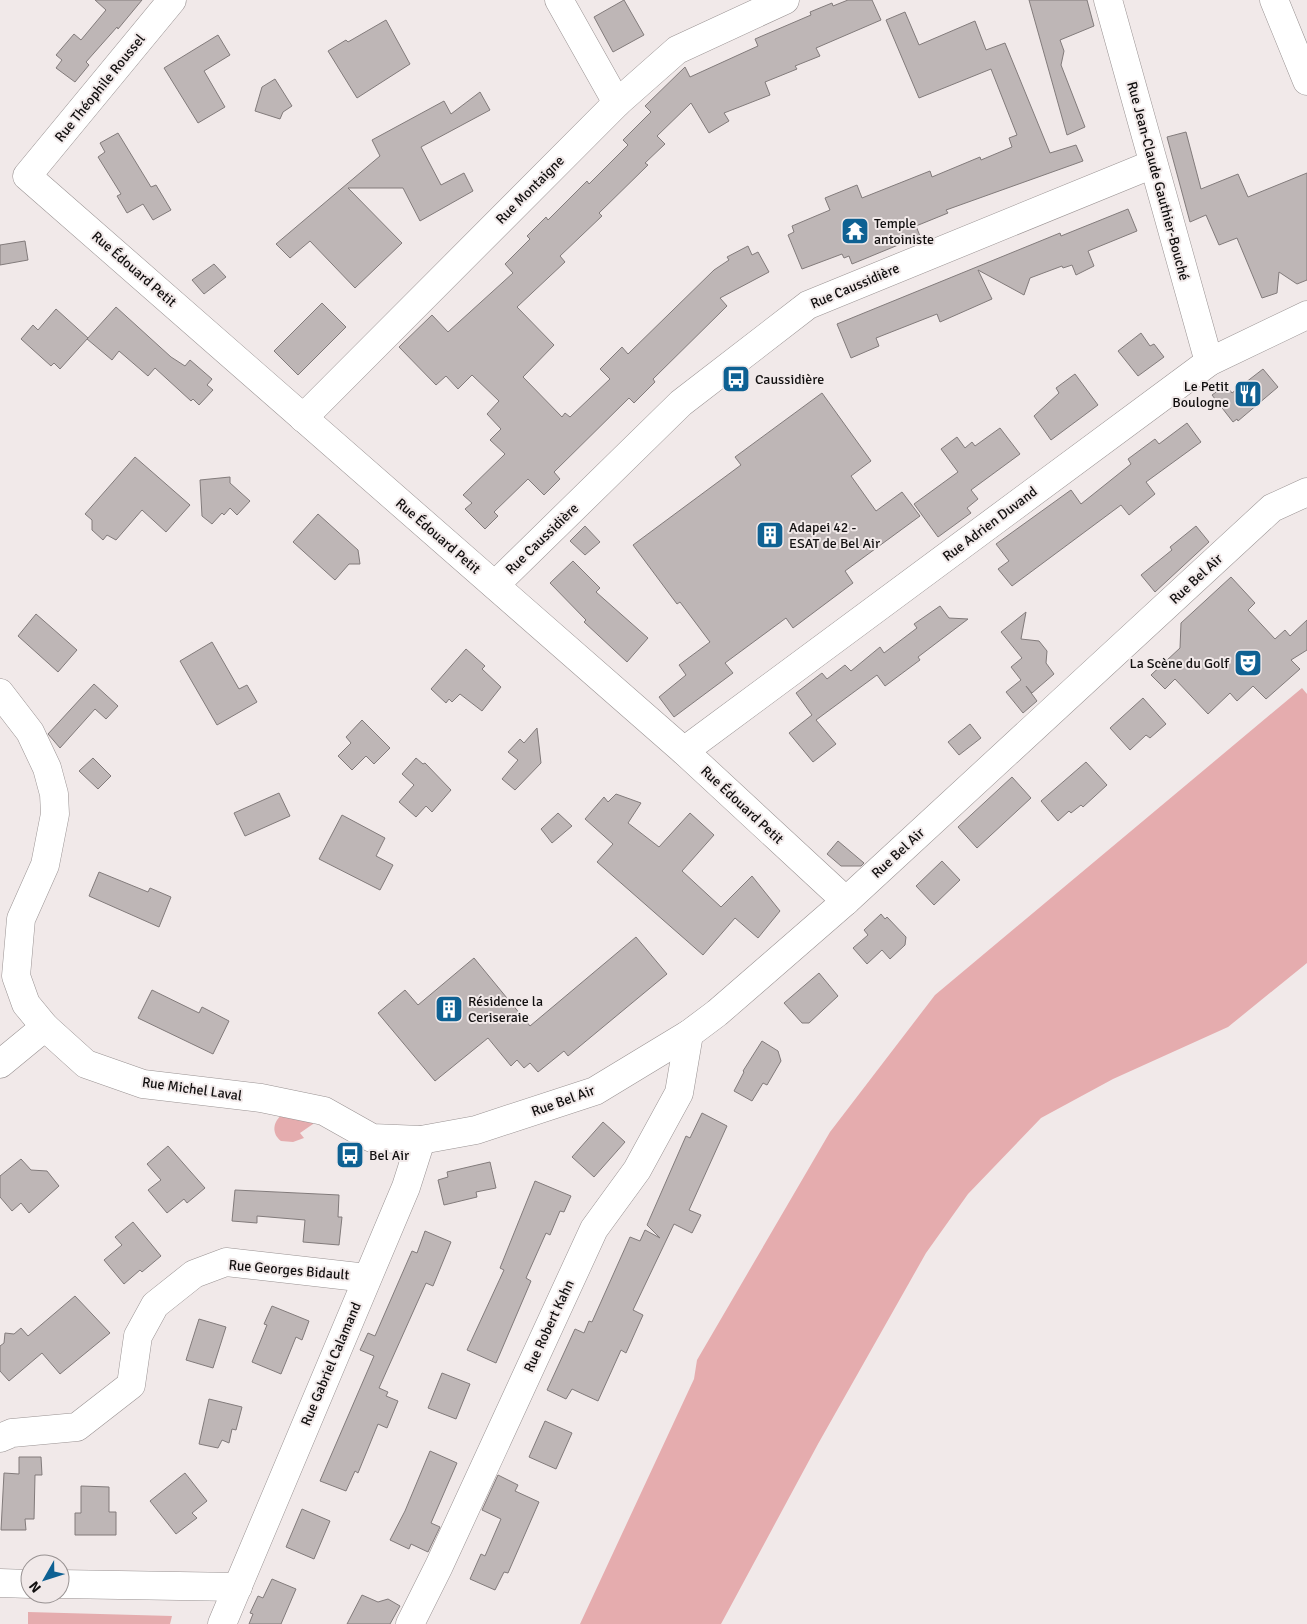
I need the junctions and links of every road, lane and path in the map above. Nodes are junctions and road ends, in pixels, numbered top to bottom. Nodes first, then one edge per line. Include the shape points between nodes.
1 (172, 0) edge
2 (559, 0) edge
3 (785, 0) edge
4 (1108, 0) edge
5 (1274, 0) edge
6 (1307, 81) edge
7 (617, 104) junction
8 (1153, 164) junction
9 (28, 176) joint
10 (1307, 315) edge
11 (1209, 362) junction
12 (303, 418) junction
13 (1307, 492) edge
14 (494, 585) junction
15 (0, 693) edge
16 (684, 751) junction
17 (846, 900) junction
18 (45, 1028) junction
19 (689, 1034) junction
20 (0, 1064) edge
21 (431, 1139) junction
22 (368, 1278) junction
23 (0, 1438) edge
24 (0, 1583) edge
25 (20, 1584) edge
26 (70, 1584) edge
27 (238, 1587) junction
28 (222, 1624) edge
29 (410, 1624) edge

1 - 9 street, Rue Théophile Roussel
2 - 7 street
3 - 7 street, Rue Montaigne via 676,50
4 - 8 street, Rue Jean-Claude Gauthier-Bouché
5 - 6 street
7 - 12 street, Rue Montaigne
8 - 11 street, Rue Jean-Claude Gauthier-Bouché
8 - 14 street, Rue Caussidière via 808,305 681,403
9 - 12 street, Rue Édouard Petit
10 - 11 street, Rue Adrien Duvand
11 - 16 street, Rue Adrien Duvand
12 - 14 street, Rue Édouard Petit
13 - 17 street, Rue Bel Air via 1272,508
14 - 16 street, Rue Édouard Petit
15 - 18 street, Rue Michel Laval via 30,732 47,768 54,794 55,814 45,865 21,919 16,976 26,1004
16 - 17 street, Rue Édouard Petit
17 - 19 street, Rue Bel Air
18 - 20 street
18 - 21 street, Rue Michel Laval via 86,1064 143,1084 261,1098 324,1111 372,1138
19 - 21 street, Rue Bel Air via 595,1091 476,1130
19 - 29 street, Rue Robert Kahn via 679,1093 637,1170 594,1229
21 - 22 street, Rue Gabriel Calamand via 406,1187
22 - 23 street, Rue Georges Bidault via 226,1262 194,1274 155,1304 138,1336 131,1385 77,1427 12,1433
22 - 27 street, Rue Gabriel Calamand
24 - 25 street
26 - 27 street
27 - 28 street, Rue Gabriel Calamand

